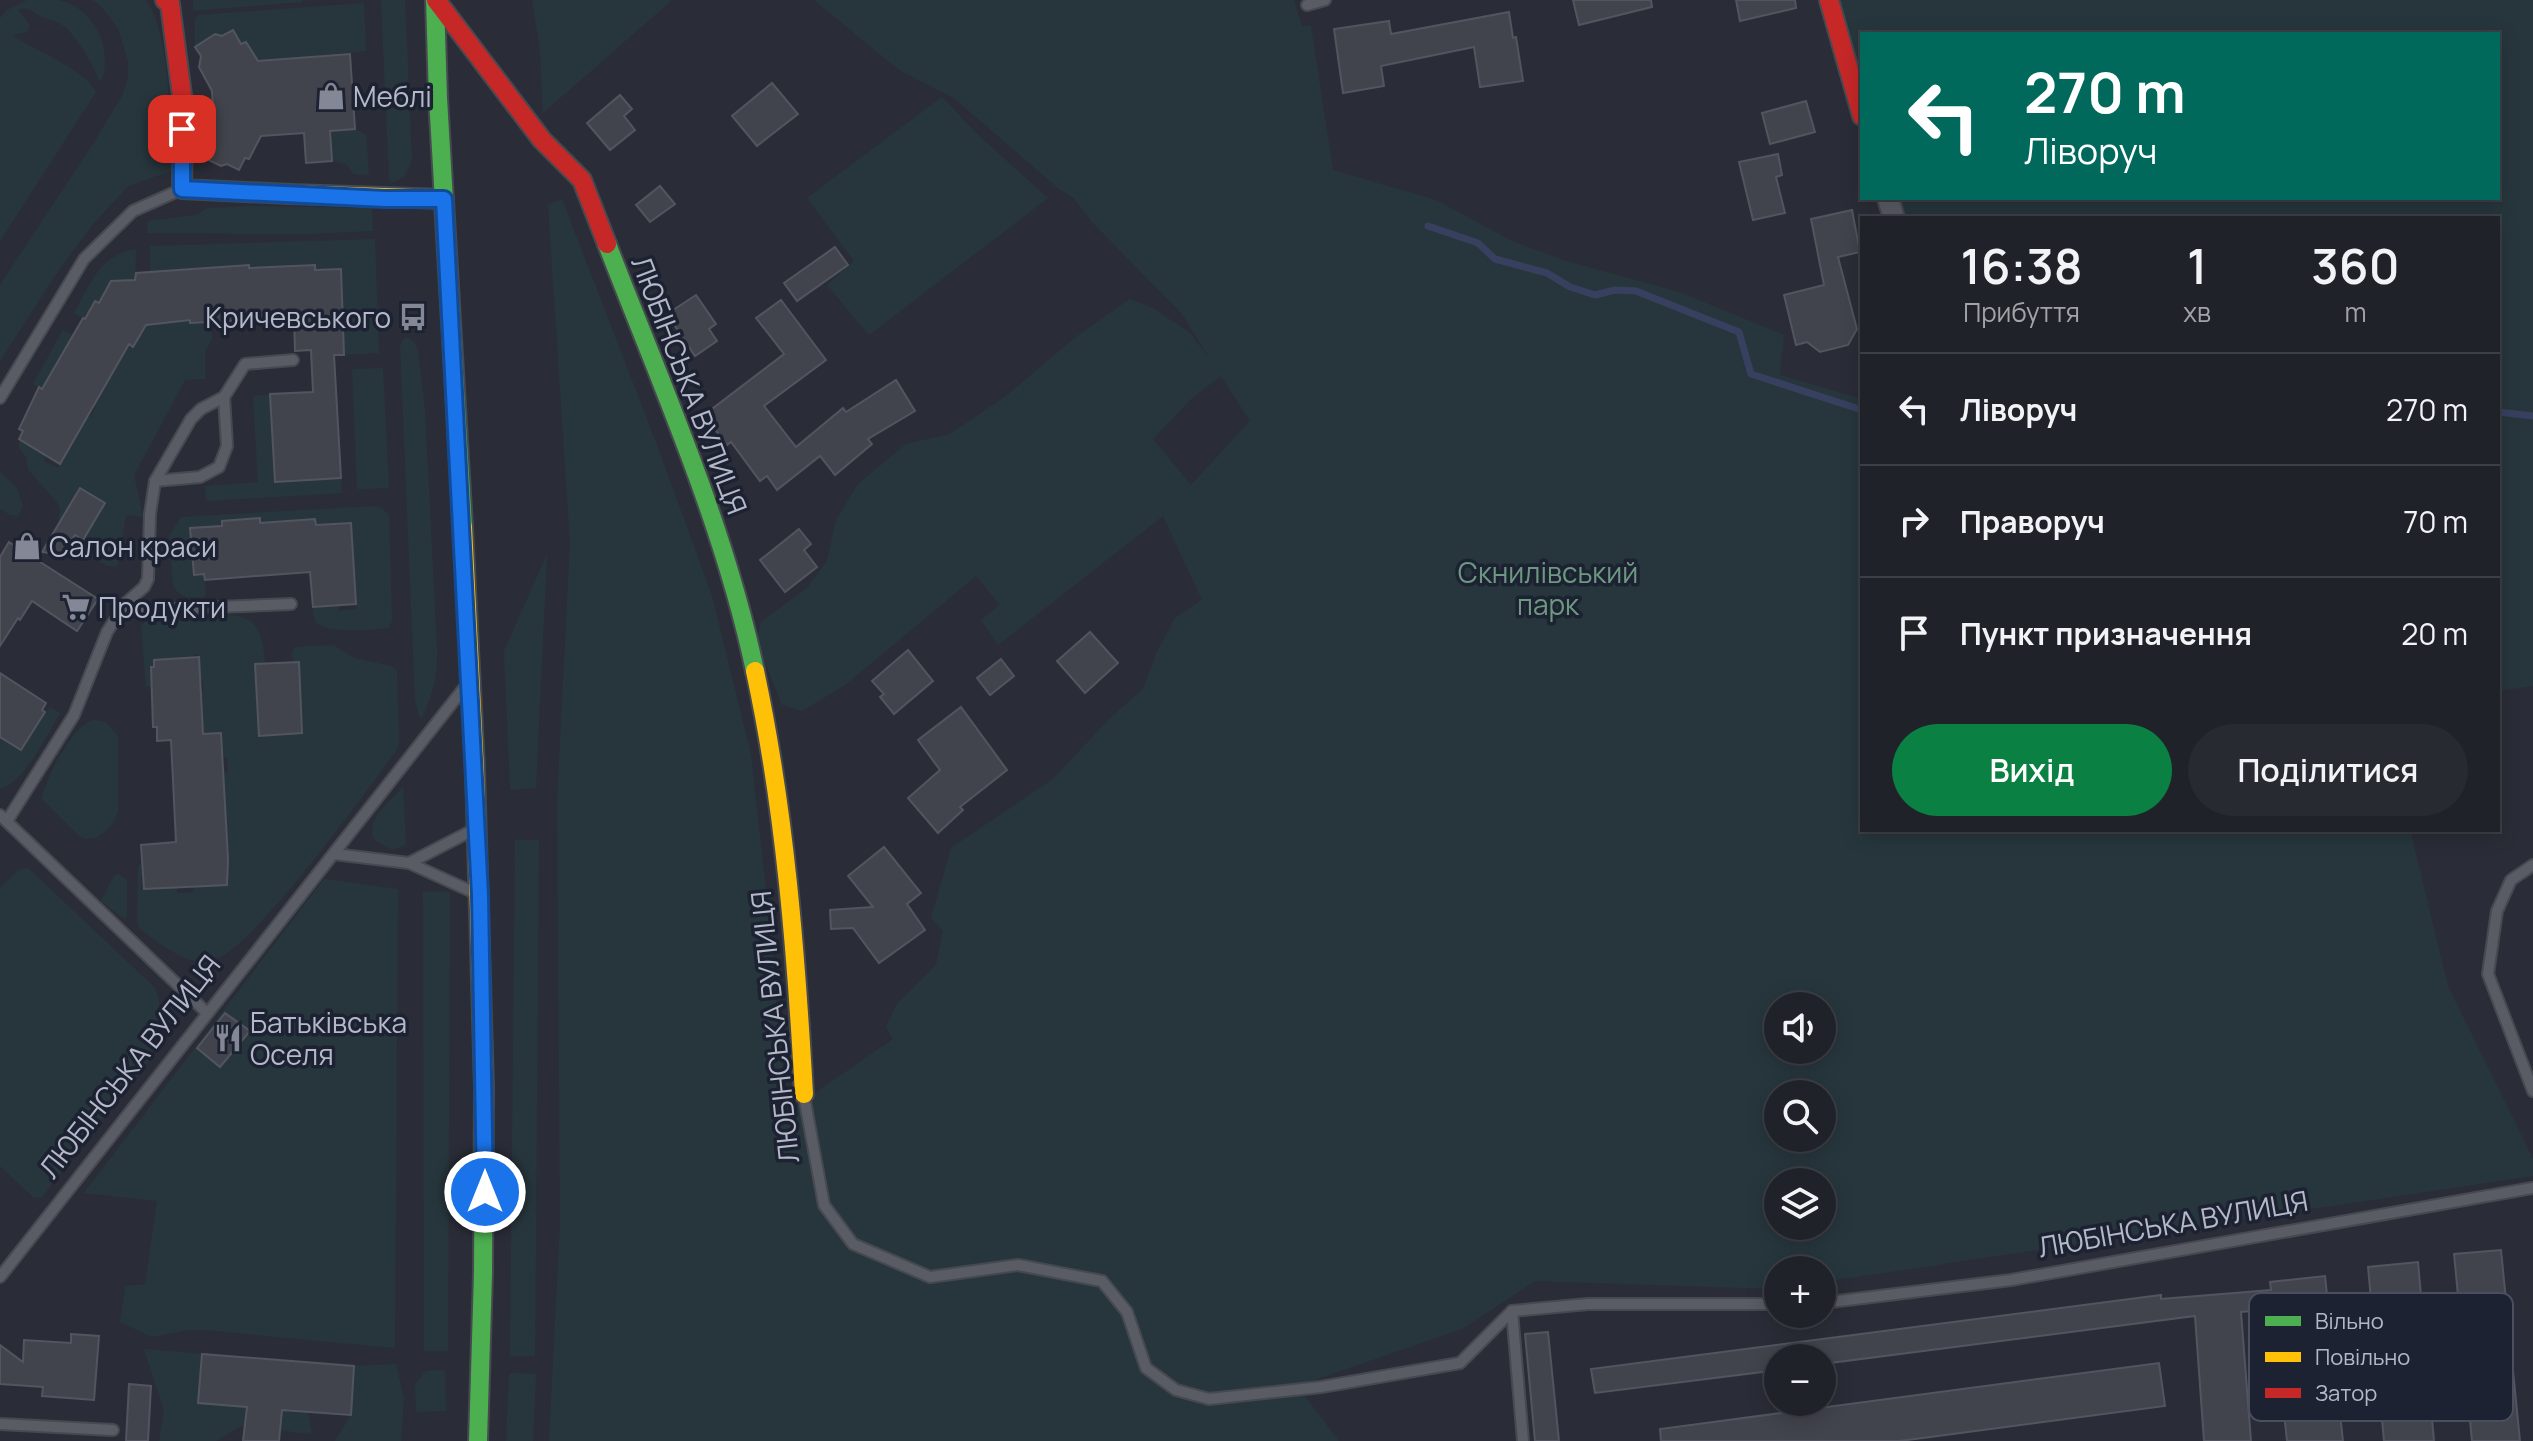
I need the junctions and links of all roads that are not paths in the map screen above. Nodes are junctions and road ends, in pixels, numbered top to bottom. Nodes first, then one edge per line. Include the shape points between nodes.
1 (436, 0) edge
2 (1325, 0) edge
3 (1829, 0) edge
4 (168, 1) edge
5 (1307, 5) dead end
6 (1860, 109) edge
7 (182, 189) junction
8 (444, 199) junction
9 (293, 360) dead end
10 (224, 397) junction
11 (0, 398) edge
12 (155, 481) junction
13 (126, 603) junction
14 (291, 604) dead end
15 (470, 680) junction
16 (4, 818) edge
17 (476, 828) junction
18 (334, 854) junction
19 (409, 863) junction
20 (2533, 865) edge
21 (480, 895) junction
22 (206, 1012) junction
23 (2533, 1091) edge
24 (804, 1094) joint
25 (2533, 1188) edge
26 (0, 1277) edge
27 (1836, 1301) edge
28 (1764, 1304) edge
29 (1512, 1311) junction
30 (0, 1424) edge
31 (113, 1430) dead end
32 (478, 1441) edge
33 (1523, 1441) edge

1 - 8 street, ЛЮБІНСЬКА ВУЛИЦЯ
1 - 24 street, ЛЮБІНСЬКА ВУЛИЦЯ via 542,140 582,180 698,479 743,612 771,744 797,976
2 - 5 lane
3 - 6 street
4 - 7 street via 183,103
7 - 8 street
7 - 11 lane via 133,211 84,259
8 - 15 street, ЛЮБІНСЬКА ВУЛИЦЯ
9 - 10 lane via 245,364
10 - 12 lane via 195,413
10 - 12 lane via 227,446 219,467 200,477
12 - 13 lane via 148,579
13 - 14 lane via 144,610
13 - 16 lane via 107,632 74,715
15 - 17 street, ЛЮБІНСЬКА ВУЛИЦЯ
15 - 18 lane, ЛЮБІНСЬКА ВУЛИЦЯ
16 - 22 lane
17 - 19 lane
17 - 21 street, ЛЮБІНСЬКА ВУЛИЦЯ
18 - 19 lane
18 - 22 lane, ЛЮБІНСЬКА ВУЛИЦЯ
19 - 21 lane
20 - 23 lane via 2511,880 2497,911 2488,974
21 - 32 street, ЛЮБІНСЬКА ВУЛИЦЯ via 485,1164
22 - 26 lane, ЛЮБІНСЬКА ВУЛИЦЯ
24 - 29 lane, ЛЮБІНСЬКА ВУЛИЦЯ via 824,1205 853,1244 930,1277 1018,1265 1102,1281 1127,1312 1146,1368 1176,1390 1209,1399 1321,1387 1460,1363
25 - 27 lane, ЛЮБІНСЬКА ВУЛИЦЯ via 2011,1280
28 - 29 lane via 1588,1304
29 - 33 lane
30 - 31 lane

